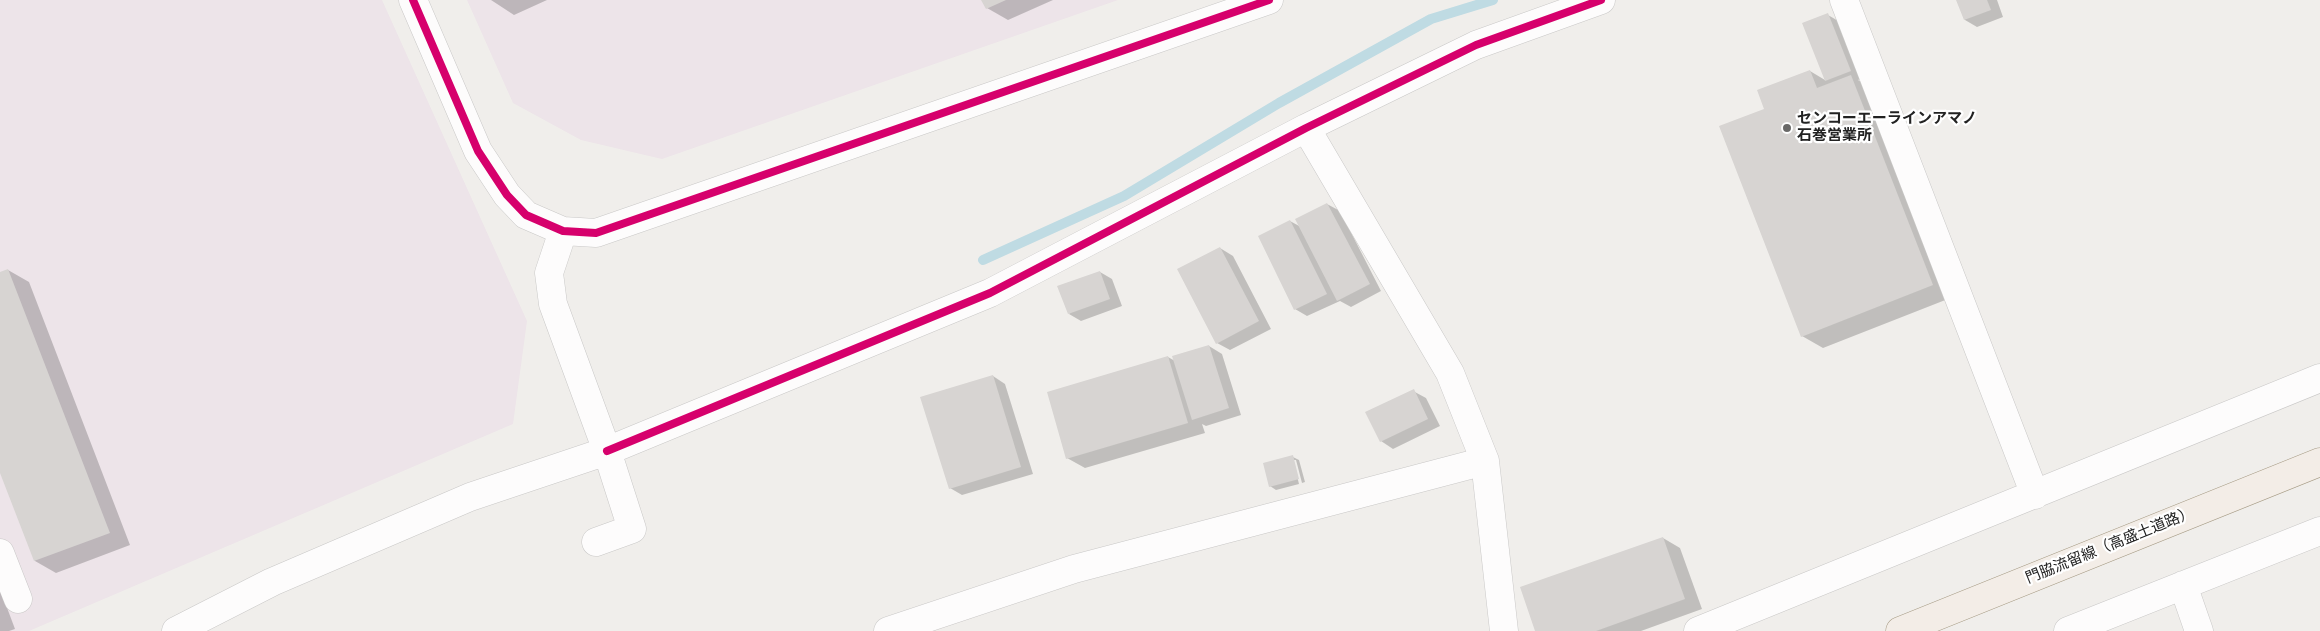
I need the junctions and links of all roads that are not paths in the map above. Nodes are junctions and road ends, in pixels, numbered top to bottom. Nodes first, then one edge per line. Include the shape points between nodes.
1 (413, 0) edge
2 (1269, 0) edge
3 (1601, 0) edge
4 (1844, 0) edge
5 (1306, 128) junction
6 (563, 231) junction
7 (2320, 378) edge
8 (607, 451) junction
9 (1485, 461) junction
10 (2320, 462) edge
11 (2035, 495) junction
12 (2320, 531) edge
13 (596, 542) dead end
14 (0, 553) edge
15 (2183, 585) junction
16 (18, 599) dead end
17 (176, 631) edge
18 (888, 631) edge
19 (1504, 631) edge
20 (1698, 631) edge
21 (1900, 631) edge
22 (2068, 631) edge
23 (2199, 631) edge

1 - 6 street via 478,151 508,195 526,214
2 - 6 street via 596,233
3 - 5 street via 1476,45
4 - 11 street
5 - 8 street via 990,293
5 - 9 street via 1450,372
6 - 8 street via 549,273 554,304
7 - 11 street
8 - 13 street via 632,529
8 - 17 street via 461,501 272,582
9 - 18 street via 1074,569
9 - 19 street
10 - 21 main road, 門脇流留線（高盛土道路）
11 - 20 street
12 - 15 street
14 - 16 street
15 - 22 street
15 - 23 street

